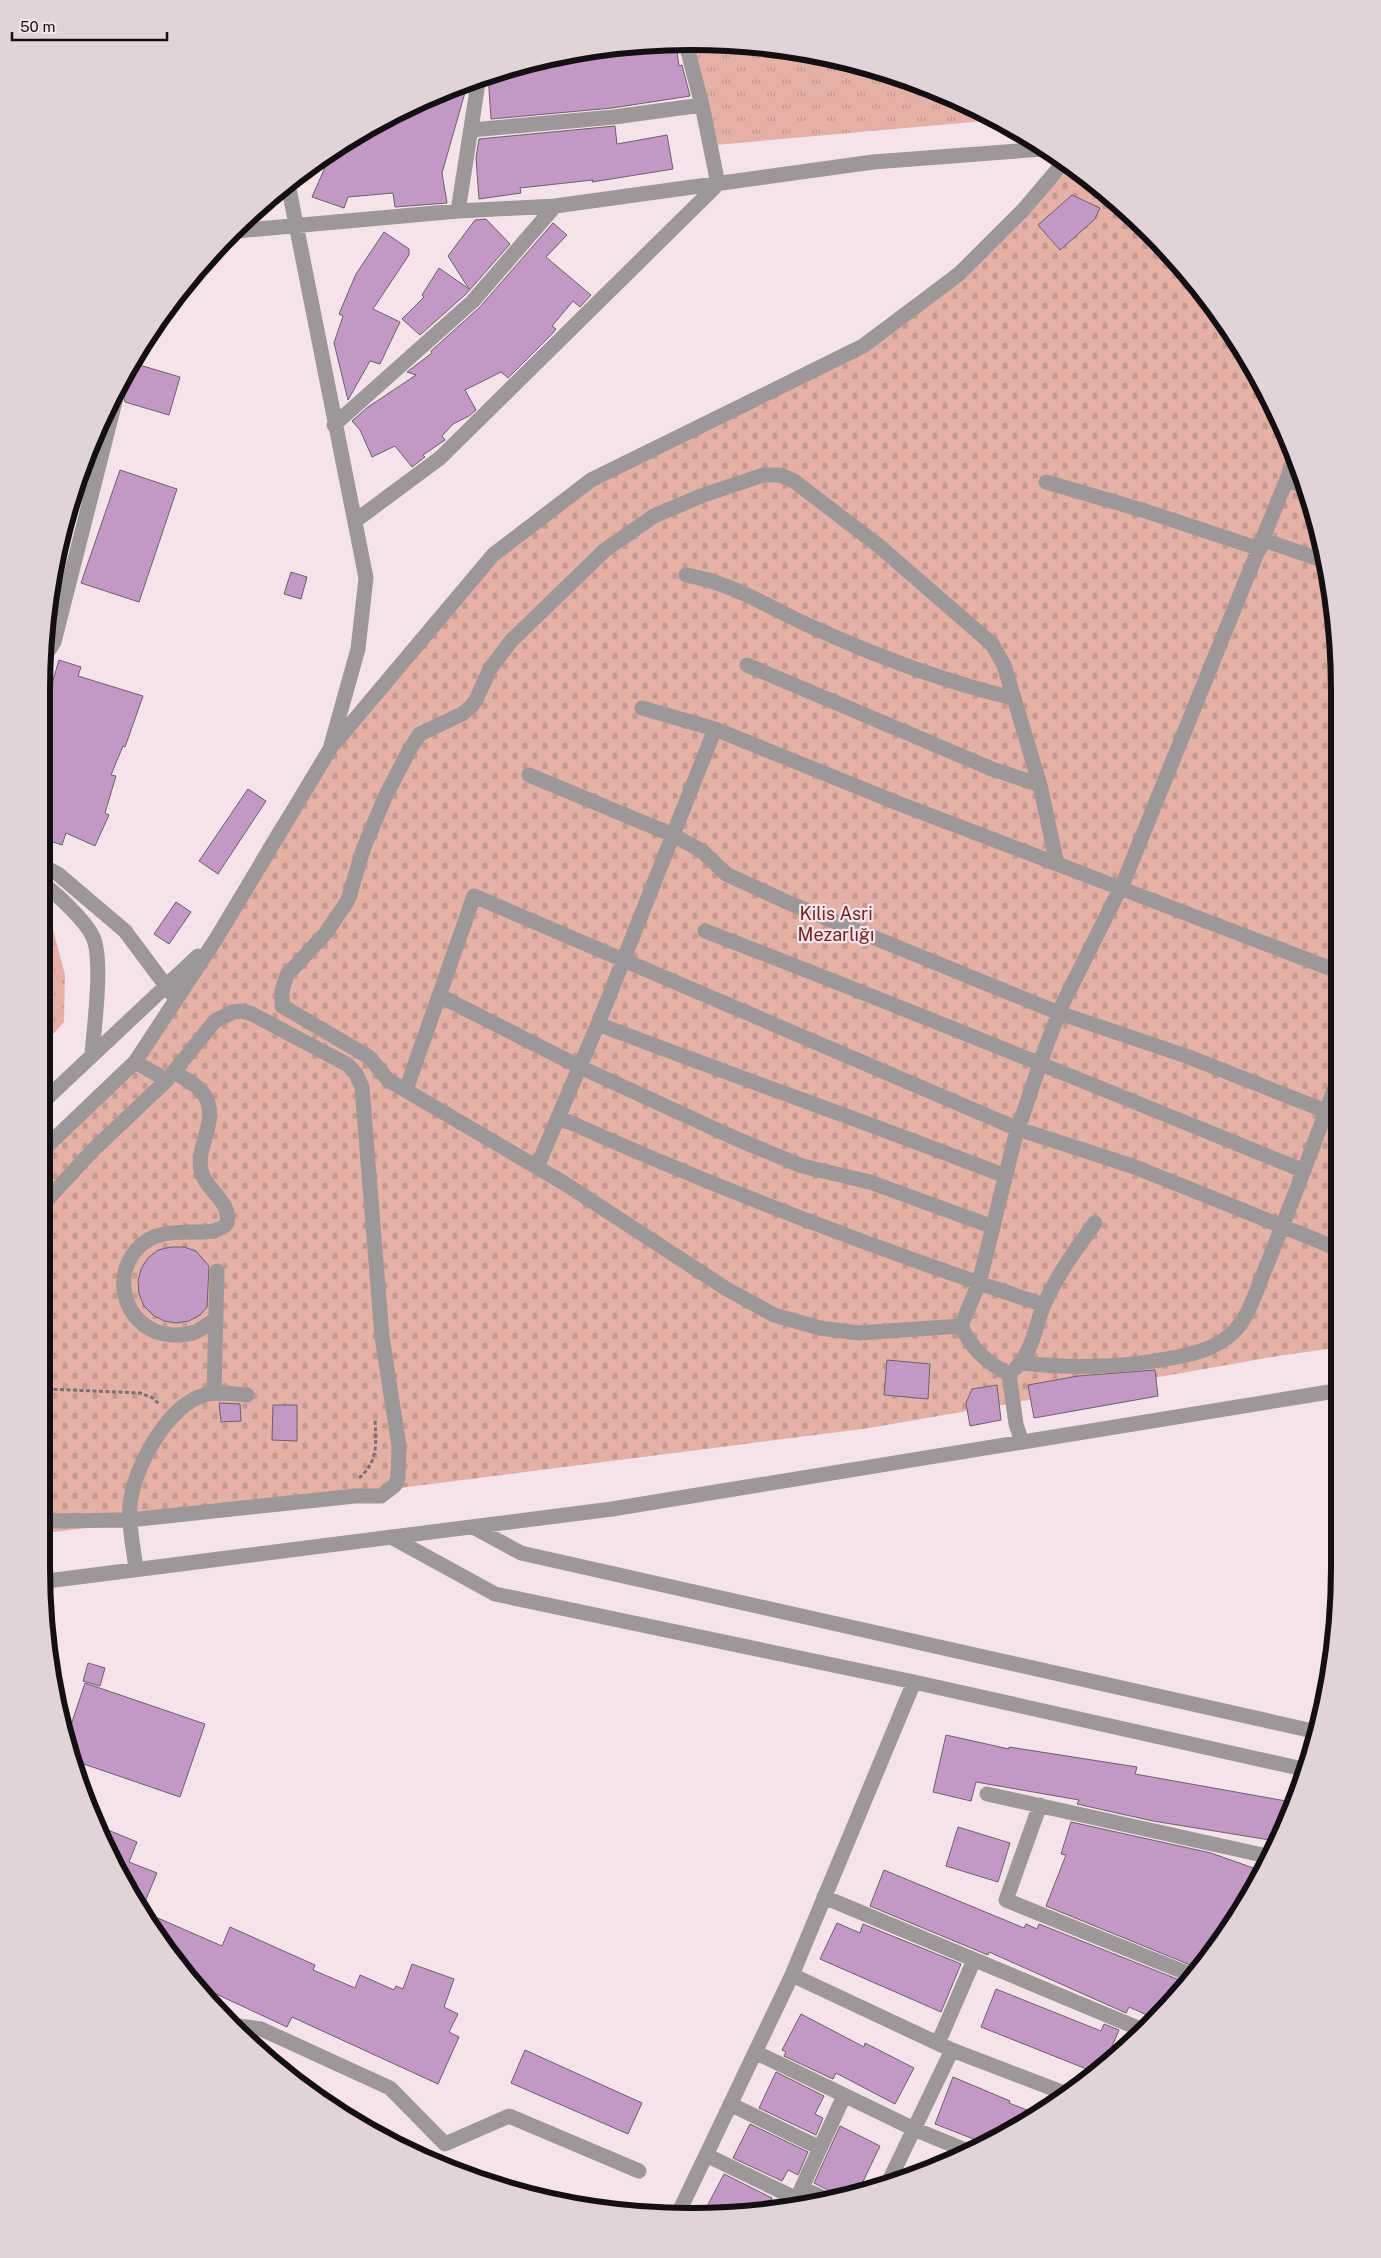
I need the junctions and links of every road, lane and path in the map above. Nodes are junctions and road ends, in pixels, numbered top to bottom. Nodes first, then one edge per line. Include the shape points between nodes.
1 (688, 50) edge
2 (478, 87) edge
3 (702, 105) junction
4 (471, 130) junction
5 (1033, 150) edge
6 (1059, 167) edge
7 (718, 184) junction
8 (289, 191) edge
9 (555, 206) junction
10 (458, 211) junction
11 (296, 224) junction
12 (247, 230) edge
13 (110, 421) edge
14 (334, 425) junction
15 (1291, 469) edge
16 (1287, 480) junction
17 (1046, 482) dead end
18 (1297, 484) edge
19 (355, 521) junction
20 (1262, 544) junction
21 (1317, 559) edge
22 (686, 576) dead end
23 (53, 631) edge
24 (747, 665) dead end
25 (1013, 698) junction
26 (642, 708) dead end
27 (715, 729) junction
28 (330, 749) junction
29 (529, 775) dead end
30 (1040, 785) junction
31 (673, 835) junction
32 (1057, 864) junction
33 (50, 870) edge
34 (1120, 888) junction
35 (50, 889) edge
36 (706, 932) dead end
37 (216, 939) junction
38 (623, 960) junction
39 (1331, 969) edge
40 (165, 987) junction
41 (440, 996) junction
42 (177, 998) junction
43 (1059, 1013) junction
44 (598, 1024) junction
45 (92, 1054) junction
46 (135, 1062) junction
47 (1039, 1064) junction
48 (580, 1067) junction
49 (171, 1076) junction
50 (406, 1090) junction
51 (50, 1095) edge
52 (1331, 1113) edge
53 (558, 1117) junction
54 (1018, 1128) junction
55 (50, 1143) edge
56 (537, 1167) junction
57 (1304, 1171) junction
58 (1005, 1176) junction
59 (50, 1197) edge
60 (1095, 1222) dead end
61 (993, 1227) junction
62 (1282, 1227) junction
63 (1331, 1246) edge
64 (217, 1271) dead end
65 (979, 1283) junction
66 (1044, 1305) junction
67 (214, 1320) junction
68 (962, 1326) junction
69 (1022, 1363) junction
70 (1010, 1374) junction
71 (50, 1389) edge
72 (1331, 1391) edge
73 (214, 1393) junction
74 (247, 1395) dead end
75 (375, 1416) dead end
76 (173, 1418) junction
77 (1022, 1442) junction
78 (351, 1483) dead end
79 (130, 1520) junction
80 (50, 1521) edge
81 (473, 1527) junction
82 (391, 1537) junction
83 (136, 1570) junction
84 (50, 1581) edge
85 (914, 1682) junction
86 (1310, 1730) edge
87 (1299, 1768) edge
88 (987, 1794) dead end
89 (1040, 1805) junction
90 (1263, 1855) edge
91 (824, 1897) junction
92 (974, 1960) junction
93 (1186, 1973) edge
94 (792, 1975) junction
95 (1136, 2027) edge
96 (247, 2028) edge
97 (945, 2047) junction
98 (755, 2052) junction
99 (1059, 2091) edge
100 (844, 2096) junction
101 (730, 2104) junction
102 (914, 2129) junction
103 (820, 2148) junction
104 (960, 2148) edge
105 (706, 2155) junction
106 (639, 2171) dead end
107 (892, 2175) edge
108 (797, 2198) edge
109 (681, 2208) edge

1 - 3 street
2 - 4 street
3 - 4 street
3 - 7 street
4 - 10 street
5 - 7 street via 872,162
6 - 28 street via 1024,209 959,274 863,346 591,480 492,555
7 - 9 street
7 - 19 street via 440,458
8 - 11 street
9 - 10 street
9 - 14 street via 473,301
10 - 11 street
11 - 12 street
11 - 14 street
13 - 23 street
14 - 19 street
15 - 16 street
16 - 18 street
16 - 20 street
17 - 20 street
19 - 28 street via 366,578 358,649
20 - 21 street
20 - 34 street
22 - 25 street via 738,589 821,631 928,674
24 - 30 street via 983,766
25 - 30 street
25 - 50 street via 1004,665 985,636 878,546 787,478 763,475 701,496 632,529 580,572 535,620 510,641 490,669 470,708 420,734 386,794 342,912 287,975 282,1006 369,1057 388,1080
26 - 27 street
27 - 31 street
27 - 32 street
28 - 37 street
29 - 31 street
30 - 32 street
31 - 38 street
31 - 43 street via 702,851 726,874 798,907
32 - 34 street
33 - 40 street via 125,931
34 - 39 street
34 - 43 street
35 - 45 street via 93,935 98,970
36 - 47 street via 934,1019
37 - 40 street
37 - 42 street
38 - 41 street via 474,896
38 - 44 street
38 - 54 street
40 - 42 street
40 - 45 street
41 - 48 street
41 - 50 street
42 - 46 street
43 - 47 street
43 - 52 street via 1189,1057
44 - 48 street
44 - 58 street
45 - 51 street
46 - 49 street
46 - 55 street
47 - 54 street
47 - 57 street
48 - 53 street
48 - 61 street via 802,1166 870,1182
49 - 59 street via 92,1151
49 - 67 street via 198,1088 206,1099 210,1112 200,1169 226,1206 227,1223 216,1232 174,1231 149,1239 130,1260 124,1283 125,1294 129,1309 138,1322 160,1332 194,1333
49 - 79 street via 215,1021 242,1011 348,1065 360,1080 368,1143 382,1337 399,1446 398,1478 390,1491 381,1496
50 - 56 street
52 - 57 street
53 - 56 street
53 - 65 street via 738,1195
54 - 58 street
54 - 62 street via 1135,1167
56 - 68 street via 725,1288 774,1315 820,1328 859,1333
57 - 62 street
58 - 61 street
60 - 66 street via 1059,1275
61 - 65 street
62 - 63 street
62 - 69 street via 1244,1319 1230,1336 1208,1349 1123,1366 1056,1367
64 - 67 street
65 - 66 street
65 - 68 street
66 - 69 street
67 - 73 street
68 - 70 street via 980,1355
69 - 70 street
70 - 77 street via 1016,1424
71 - 76 path via 140,1393 153,1398
72 - 77 street
73 - 74 street
73 - 76 street via 195,1398
75 - 78 path via 377,1451 365,1473
76 - 79 street via 143,1459 132,1490
77 - 81 street via 612,1509
79 - 80 street
79 - 83 street
81 - 82 street
81 - 86 street via 521,1553
82 - 83 street
82 - 85 street via 495,1594
83 - 84 street
85 - 87 street
85 - 91 street
88 - 89 street
89 - 90 street
89 - 93 street via 1006,1900
91 - 92 street
91 - 94 street
92 - 95 street
92 - 97 street
94 - 97 street
94 - 98 street
96 - 106 street via 261,2029 390,2088 445,2144 509,2116
97 - 99 street
97 - 102 street
98 - 100 street
98 - 101 street
100 - 102 street
100 - 103 street
101 - 103 street
101 - 105 street
102 - 104 street
102 - 107 street
103 - 108 street
105 - 108 street
105 - 109 street

